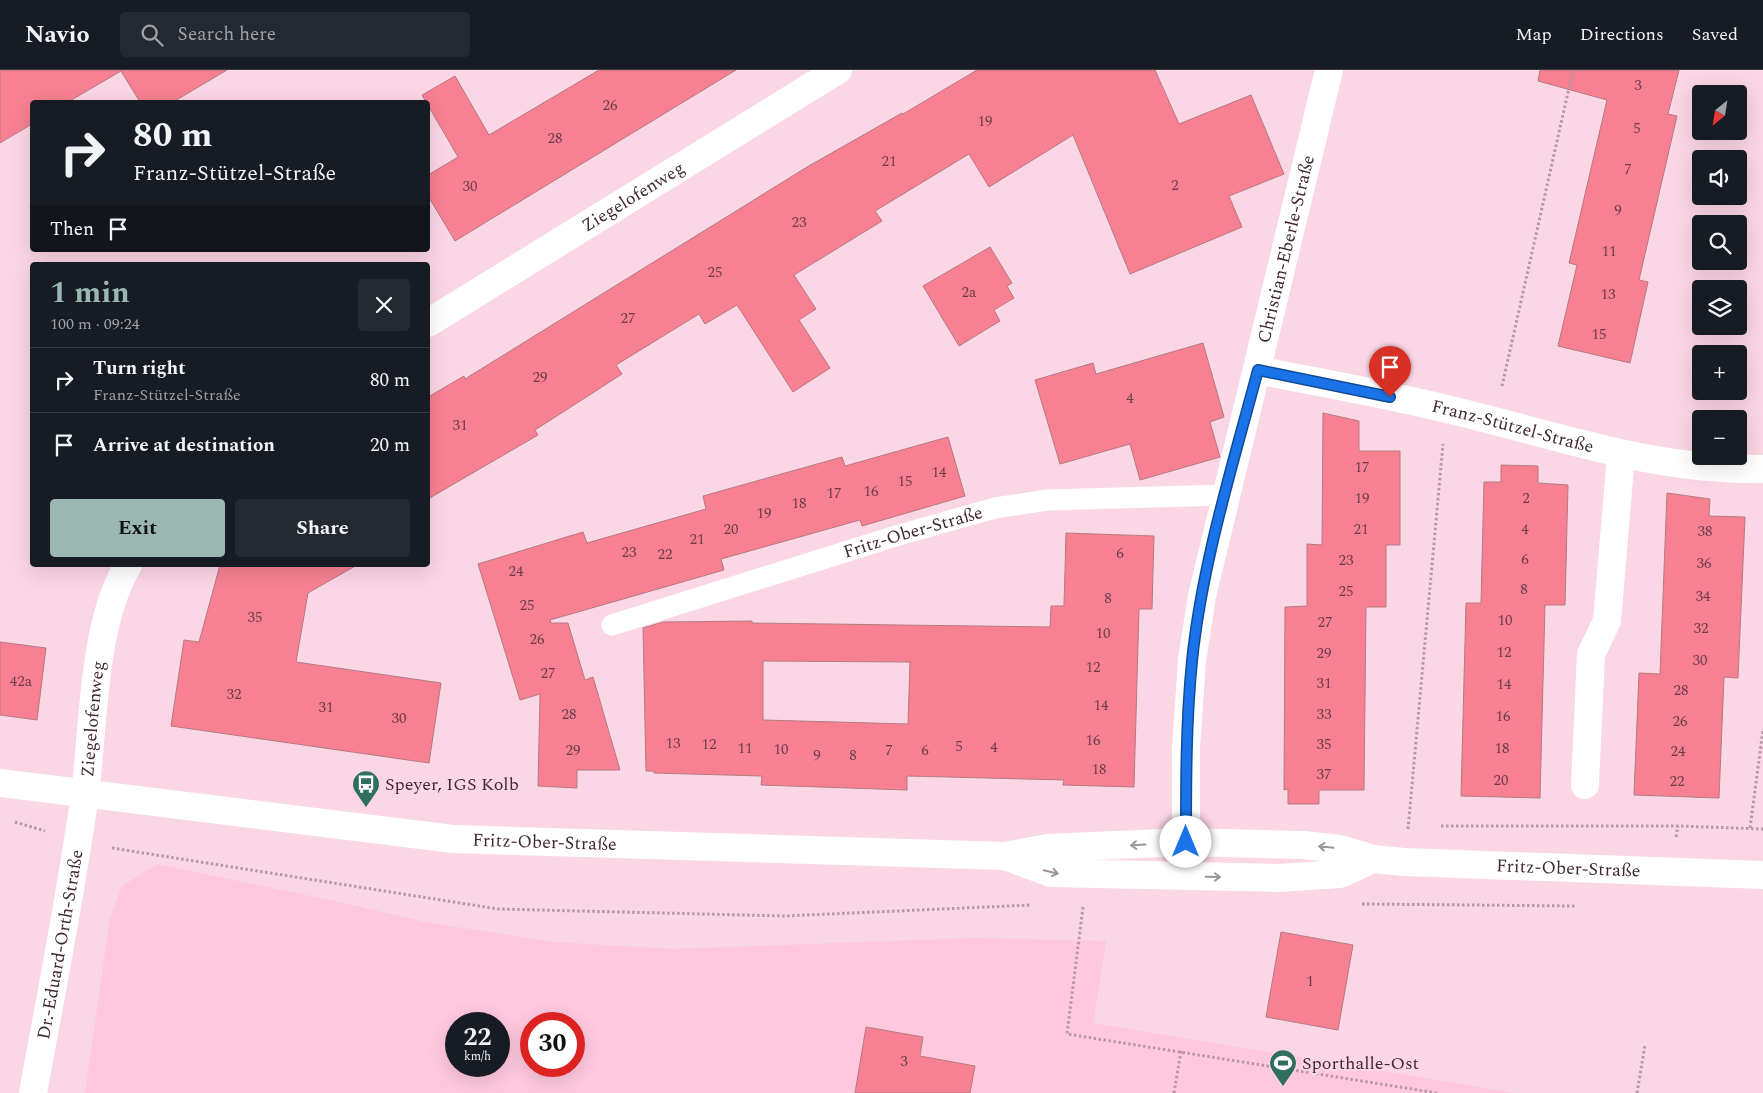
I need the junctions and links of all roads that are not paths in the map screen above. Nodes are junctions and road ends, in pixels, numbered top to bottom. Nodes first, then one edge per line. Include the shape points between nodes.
1 (838, 70) edge
2 (1329, 70) edge
3 (430, 322) edge
4 (1258, 370) junction
5 (1621, 455) junction
6 (1763, 469) edge
7 (1225, 494) junction
8 (127, 567) edge
9 (612, 625) dead end
10 (0, 783) edge
11 (1585, 784) dead end
12 (85, 794) junction
13 (1186, 842) junction
14 (1005, 856) junction
15 (1373, 859) junction
16 (1763, 875) edge
17 (33, 1093) edge

1 - 3 street, Ziegelofenweg
2 - 4 street, Christian-Eberle-Straße
4 - 5 street, Franz-Stützel-Straße via 1446,409
4 - 7 street, Christian-Eberle-Straße
5 - 6 street, Franz-Stützel-Straße via 1688,465
5 - 11 street via 1607,621 1591,654
7 - 9 lane, Fritz-Ober-Straße via 1047,500 995,508
7 - 13 street, Christian-Eberle-Straße via 1202,596 1192,660 1186,748
8 - 12 street, Ziegelofenweg via 120,578 102,640
10 - 12 street, Ziegelofenweg
12 - 14 street, Fritz-Ober-Straße via 453,839
12 - 17 street, Dr.-Eduard-Orth-Straße
13 -> 14 street, Fritz-Ober-Straße via 1047,848
15 -> 13 street, Fritz-Ober-Straße via 1340,848
14 -> 15 street, Fritz-Ober-Straße via 1051,873 1279,878 1340,874
15 - 16 street, Fritz-Ober-Straße

